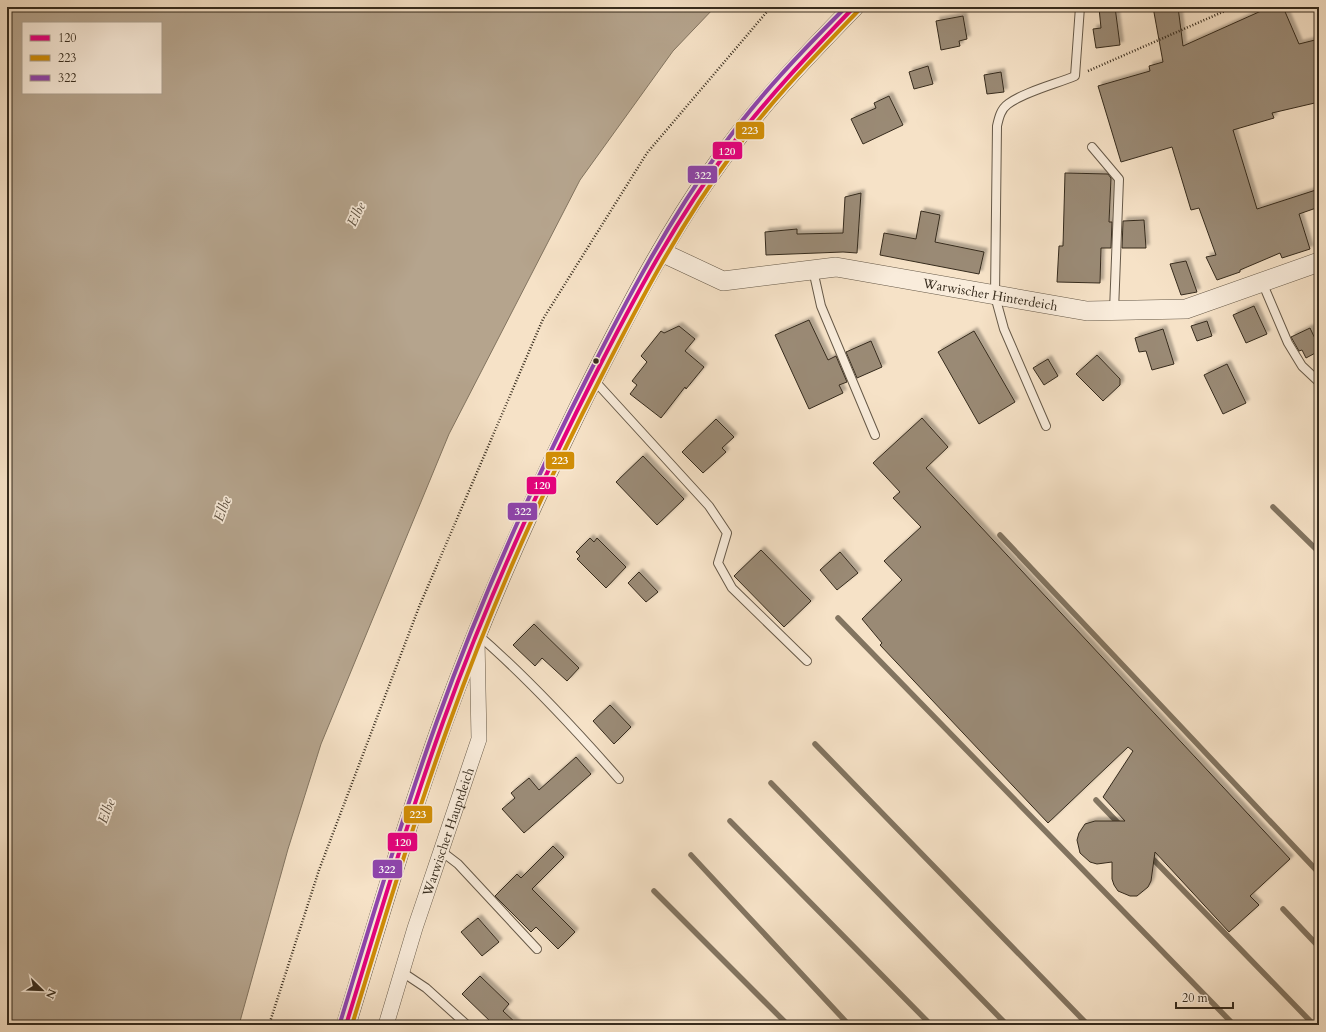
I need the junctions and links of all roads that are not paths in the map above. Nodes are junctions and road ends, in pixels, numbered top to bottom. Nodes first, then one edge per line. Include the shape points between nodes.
1 (854, 7) edge
2 (1080, 7) edge
3 (1092, 147) dead end
4 (661, 252) junction
5 (1319, 262) edge
6 (813, 270) junction
7 (1262, 281) junction
8 (995, 296) junction
9 (1114, 311) junction
10 (593, 379) junction
11 (1319, 382) edge
12 (1046, 426) dead end
13 (875, 435) dead end
14 (477, 634) junction
15 (807, 661) dead end
16 (620, 779) dead end
17 (441, 850) junction
18 (537, 949) dead end
19 (402, 972) junction
20 (346, 1025) edge
21 (386, 1025) edge
22 (468, 1025) edge

1 - 4 street, Warwischer Hauptdeich via 806,56 743,131 708,176
2 - 8 lane via 1075,76 1007,104 1000,114 997,126
3 - 9 lane via 1119,179
4 - 6 street, Warwischer Hinterdeich via 723,281
4 - 10 street, Warwischer Hauptdeich
5 - 7 street, Warwischer Hinterdeich
6 - 8 street, Warwischer Hinterdeich via 836,268
6 - 13 lane via 821,306
7 - 9 street, Warwischer Hinterdeich via 1186,309
7 - 11 lane via 1288,343 1302,366
8 - 9 street, Warwischer Hinterdeich via 1087,312
8 - 12 lane via 1004,329
10 - 14 street, Warwischer Hauptdeich via 553,460
10 - 15 lane via 709,506 727,534 718,563 732,588
14 - 16 lane
14 - 17 street, Warwischer Hauptdeich via 479,739
14 - 20 street, Warwischer Hauptdeich via 442,724
17 - 18 lane via 458,864
17 - 19 street, Warwischer Hauptdeich
19 - 21 street, Warwischer Hauptdeich
19 - 22 lane via 426,988

